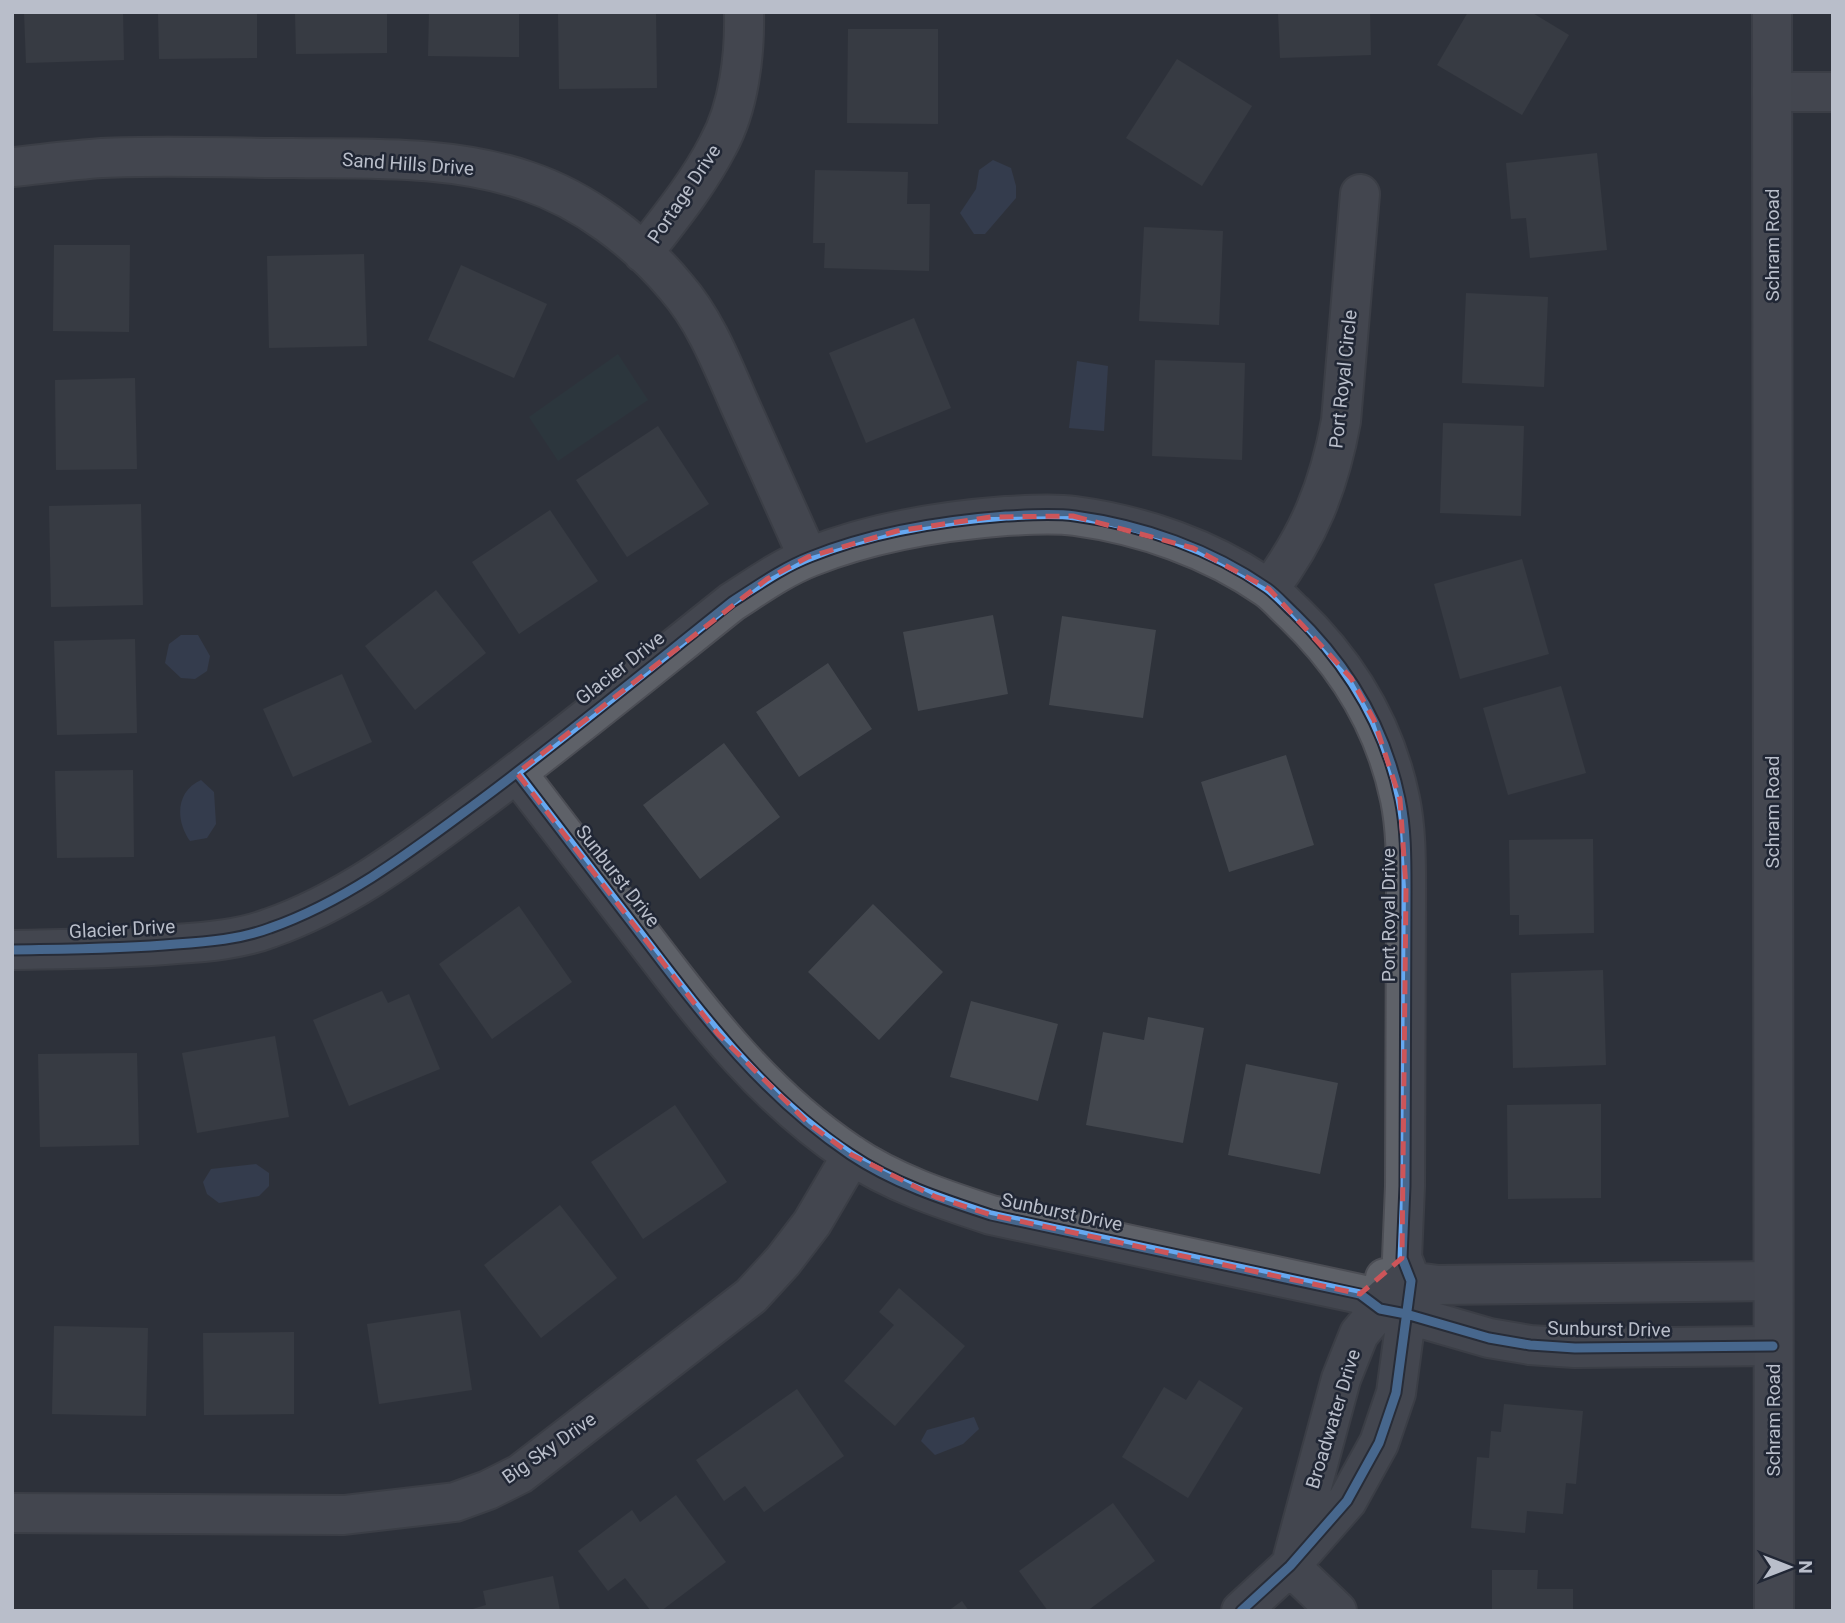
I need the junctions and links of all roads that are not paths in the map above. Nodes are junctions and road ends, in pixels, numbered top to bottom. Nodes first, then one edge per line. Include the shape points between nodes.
1 (744, 12) edge
2 (1772, 12) edge
3 (1772, 92) junction
4 (1833, 92) edge
5 (12, 167) edge
6 (1360, 194) dead end
7 (643, 253) junction
8 (808, 557) junction
9 (1269, 589) junction
10 (517, 773) junction
11 (12, 950) edge
12 (852, 1155) junction
13 (1772, 1281) junction
14 (1390, 1289) junction
15 (1773, 1346) junction
16 (12, 1513) edge
17 (1290, 1566) junction
18 (1241, 1611) edge
19 (1337, 1611) edge
20 (1774, 1611) edge

1 - 7 street, Portage Drive via 740,71 720,143
2 - 3 main road, Schram Road
3 - 4 street
3 - 13 main road, Schram Road
5 - 7 street, Sand Hills Drive via 156,157 389,159 452,164 512,176 553,191 605,222
6 - 9 street, Port Royal Circle via 1342,421 1334,457 1315,514
7 - 8 street, Sand Hills Drive via 678,288 700,321
8 - 9 street, Glacier Drive via 947,521 1073,516 1113,523 1193,548
8 - 10 street, Glacier Drive via 732,602
9 - 14 street, Port Royal Drive via 1350,678 1374,720 1400,799 1406,888 1405,1186
10 - 11 street, Glacier Drive via 404,857 334,899 269,929 186,944
10 - 12 street, Sunburst Drive via 718,1034 809,1124
12 - 14 street, Sunburst Drive via 891,1178 990,1215
12 - 16 street, Big Sky Drive via 811,1223 751,1296 520,1474 488,1490 445,1503 344,1515
13 - 14 street, Sunburst Drive
13 - 15 main road, Schram Road
14 - 15 street, Sunburst Drive via 1489,1338 1530,1345
14 - 17 street, Broadwater Drive via 1359,1334 1342,1379
14 - 17 street, Broadwater Drive via 1396,1393 1379,1443 1347,1501
15 - 20 main road, Schram Road
17 - 18 street, Broadwater Drive
17 - 19 street

